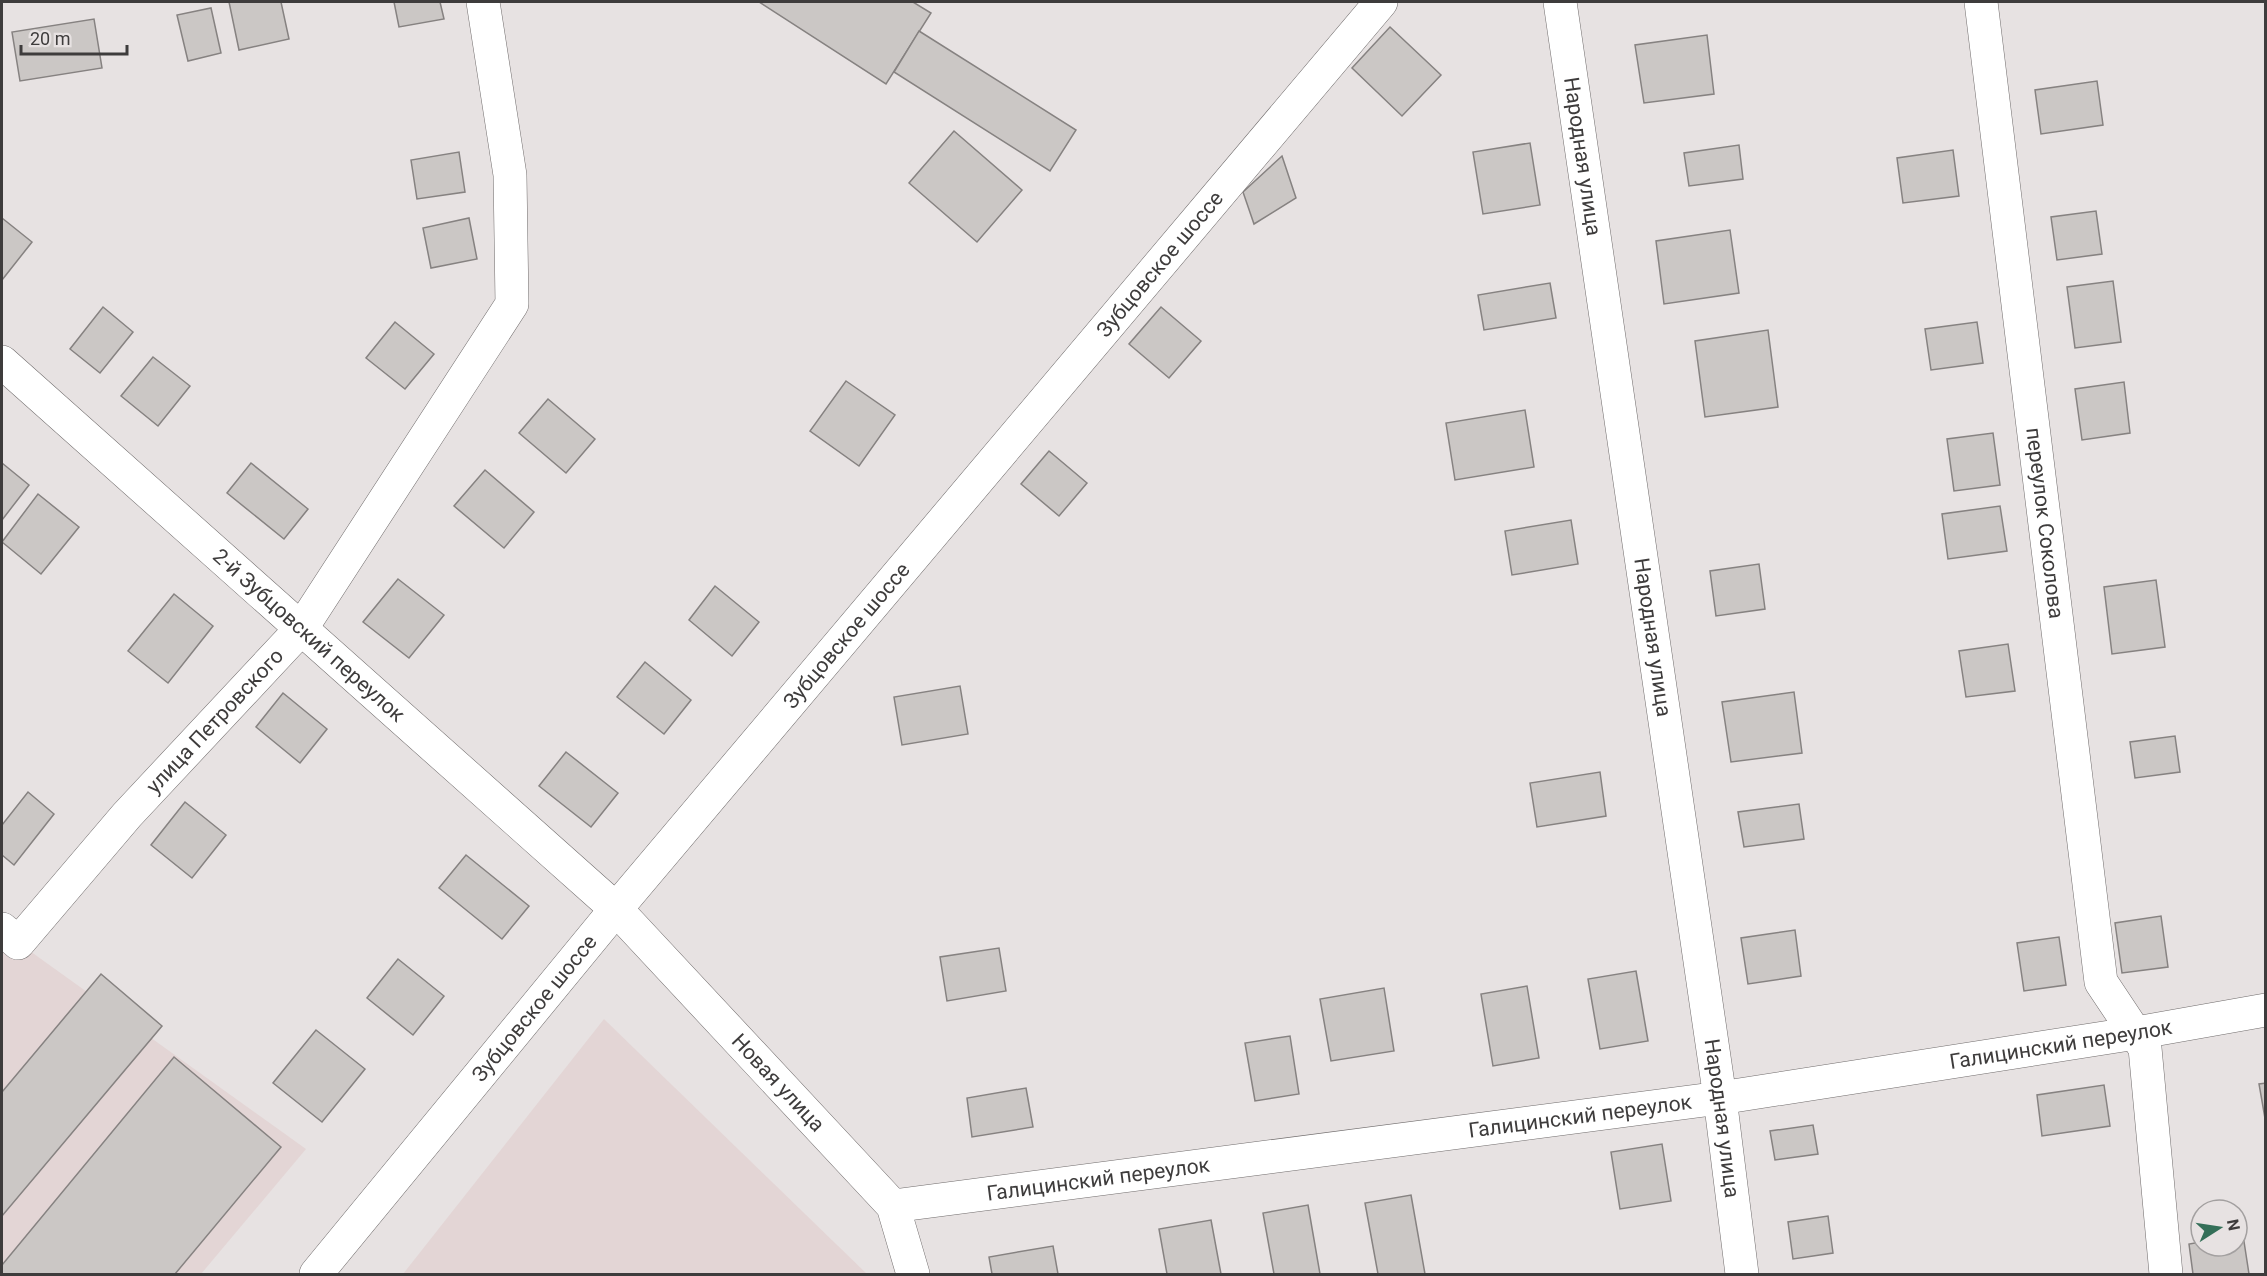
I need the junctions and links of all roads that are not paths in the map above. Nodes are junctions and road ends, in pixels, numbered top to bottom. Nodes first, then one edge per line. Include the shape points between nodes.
1 (483, 2) edge
2 (1381, 2) edge
3 (1560, 2) edge
4 (1981, 2) edge
5 (2, 362) edge
6 (301, 629) junction
7 (616, 909) junction
8 (10, 936) edge
9 (2265, 1010) edge
10 (2136, 1033) junction
11 (1720, 1098) junction
12 (893, 1206) junction
13 (316, 1275) edge
14 (913, 1275) edge
15 (1742, 1275) edge
16 (2166, 1275) edge

1 - 6 street, улица Петровского via 510,175 512,304
2 - 7 street, Зубцовское шоссе
3 - 11 street, Народная улица
4 - 10 street, переулок Соколова via 2101,982
5 - 6 street, 2-й Зубцовский переулок
6 - 7 street, 2-й Зубцовский переулок
6 - 8 street, улица Петровского
7 - 12 street, Новая улица
7 - 13 street, Зубцовское шоссе
9 - 10 street, Галицинский переулок
10 - 11 street, Галицинский переулок
10 - 16 street, переулок Соколова via 2145,1048
11 - 12 street, Галицинский переулок
11 - 15 street, Народная улица
12 - 14 street, Новая улица

